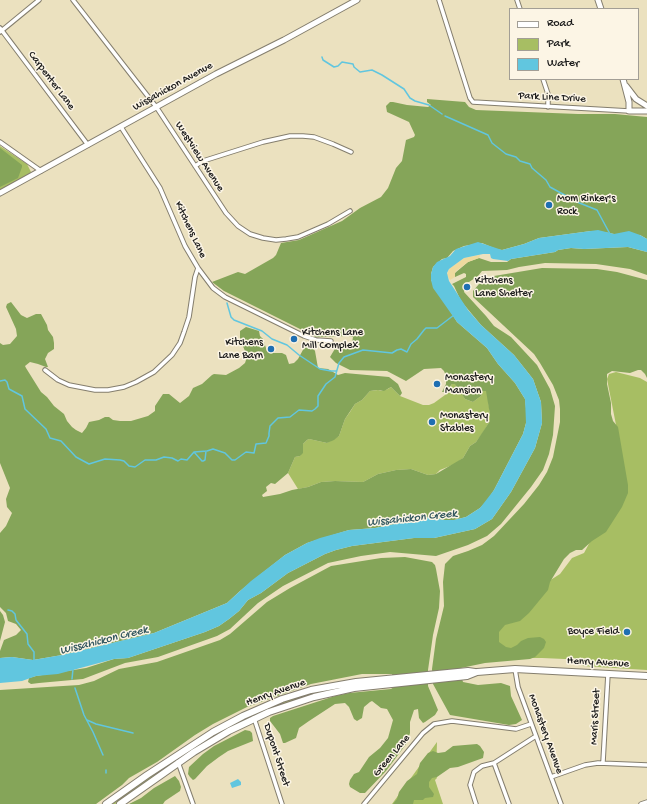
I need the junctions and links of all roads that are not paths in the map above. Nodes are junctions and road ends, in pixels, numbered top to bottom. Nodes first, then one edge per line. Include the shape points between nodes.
1 (39, 0) edge
2 (73, 0) edge
3 (357, 0) edge
4 (439, 0) edge
5 (1, 30) edge
6 (543, 80) edge
7 (624, 81) edge
8 (647, 106) edge
9 (548, 107) junction
10 (157, 108) junction
11 (629, 111) junction
12 (647, 111) edge
13 (121, 127) junction
14 (0, 142) edge
15 (88, 145) junction
16 (351, 152) dead end
17 (195, 166) junction
18 (41, 171) junction
19 (0, 193) edge
20 (350, 211) dead end
21 (198, 268) junction
22 (331, 341) dead end
23 (45, 370) dead end
24 (515, 669) junction
25 (608, 674) junction
26 (647, 676) edge
27 (387, 681) junction
28 (251, 712) junction
29 (254, 718) junction
30 (531, 724) junction
31 (536, 736) junction
32 (177, 760) junction
33 (603, 762) junction
34 (494, 763) junction
35 (647, 765) edge
36 (551, 777) junction
37 (647, 802) edge
38 (106, 804) edge
39 (120, 804) edge
40 (193, 804) edge
41 (282, 804) edge
42 (364, 804) edge
43 (476, 804) edge
44 (509, 804) edge
45 (561, 804) edge
46 (641, 804) edge

1 - 5 street
2 - 10 street, Westview Avenue
3 - 10 street, Wissahickon Avenue
4 - 9 street, Park Line Drive via 473,102
5 - 15 street, Carpenter Lane
6 - 9 street via 548,94
7 - 8 street via 636,99
7 - 11 street
9 - 11 street, Park Line Drive
10 - 13 street, Wissahickon Avenue
10 - 17 street, Westview Avenue
11 - 12 street
13 - 15 street, Wissahickon Avenue
13 - 21 street, Kitchens Lane via 160,188 182,240
14 - 18 street
15 - 18 street, Wissahickon Avenue
16 - 17 street via 314,138 290,136 263,142 203,161
17 - 20 street, Westview Avenue via 231,219 245,231 263,238 294,238 334,222
18 - 19 street, Wissahickon Avenue
21 - 22 street, Kitchens Lane via 213,288 222,295 304,336
21 - 23 street via 189,317 180,343 172,355 154,372 124,387 95,390 69,385
24 - 25 main road, Henry Avenue
24 - 27 main road, Henry Avenue
24 - 30 street, Monastery Avenue via 516,683
25 - 26 main road, Henry Avenue
25 - 33 street, Maris Street
27 - 28 main road, Henry Avenue via 341,684 311,690
27 - 29 main road, Henry Avenue via 314,697
28 - 29 street, Dupont Street
28 - 32 main road, Henry Avenue via 212,732
29 - 32 main road, Henry Avenue
29 - 41 street, Dupont Street
30 - 31 street, Monastery Avenue
30 - 42 street, Green Lane via 520,729 511,729 452,721 438,723 426,730
31 - 34 street
31 - 36 street, Monastery Avenue
32 - 38 main road, Henry Avenue
32 - 39 main road, Henry Avenue
32 - 40 street
33 - 35 street
33 - 36 street via 585,765
34 - 43 street via 479,768 472,775 470,788
34 - 44 street
36 - 45 street, Monastery Avenue
37 - 46 street

